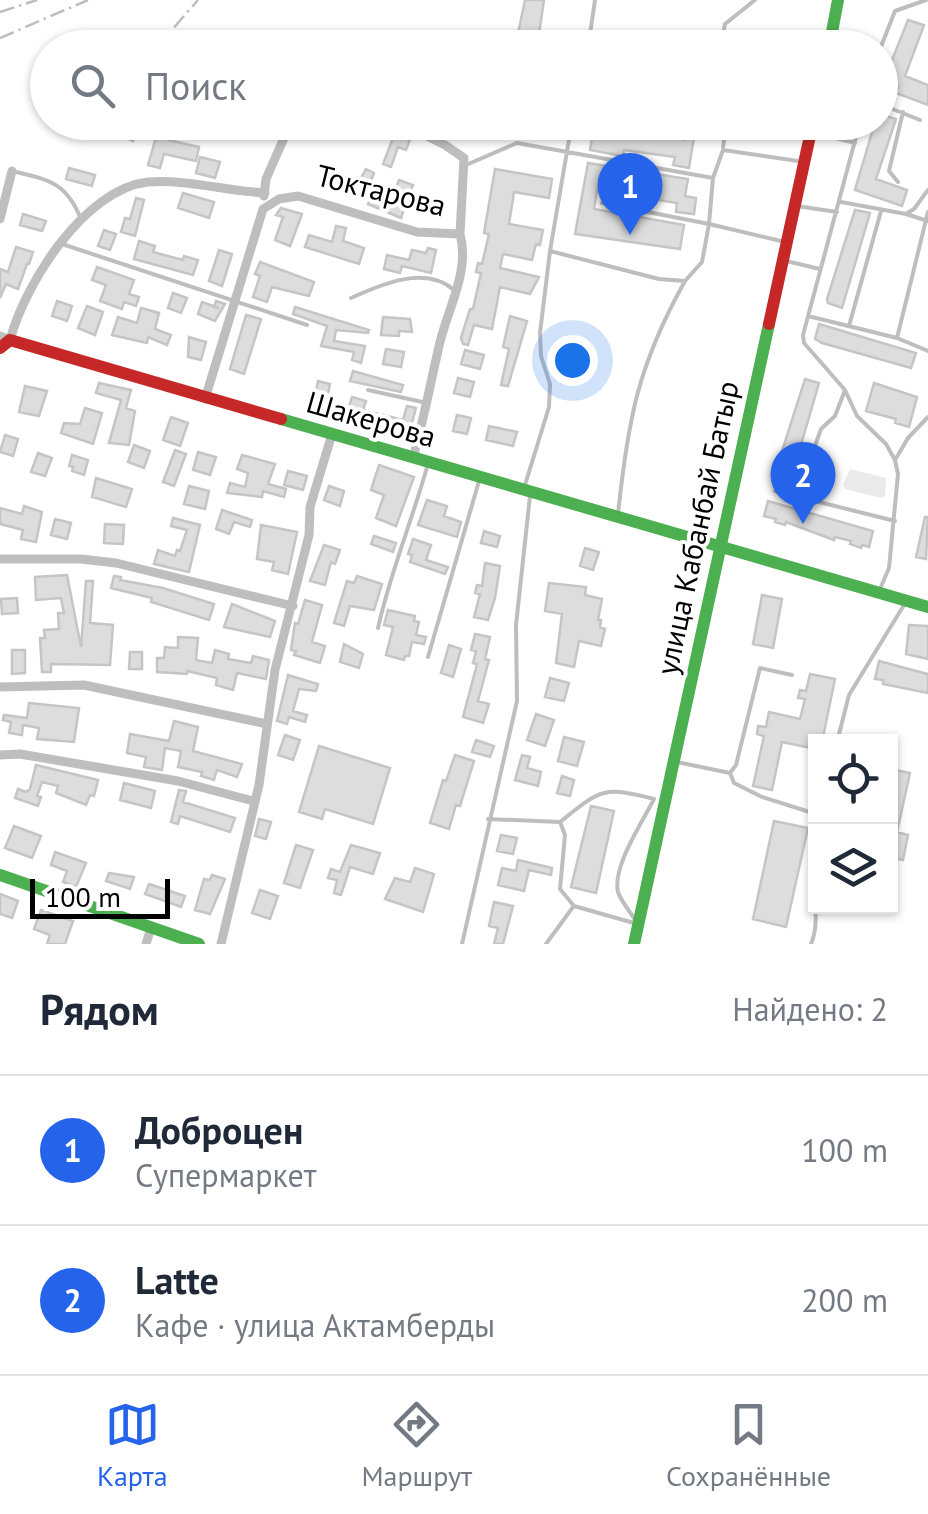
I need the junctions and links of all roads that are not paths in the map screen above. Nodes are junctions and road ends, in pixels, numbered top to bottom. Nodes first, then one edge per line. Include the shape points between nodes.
1 (594, 0) edge
2 (755, 0) edge
3 (838, 0) edge
4 (926, 0) edge
5 (590, 30) edge
6 (724, 30) edge
7 (832, 30) edge
8 (885, 30) edge
9 (898, 110) edge
10 (904, 112) junction
11 (920, 120) dead end
12 (898, 137) edge
13 (283, 140) edge
14 (436, 140) edge
15 (568, 140) edge
16 (724, 140) edge
17 (809, 140) edge
18 (846, 140) edge
19 (855, 140) edge
20 (897, 140) edge
21 (854, 143) junction
22 (723, 150) junction
23 (565, 152) junction
24 (804, 162) junction
25 (466, 165) junction
26 (12, 171) joint
27 (713, 178) junction
28 (898, 182) dead end
29 (928, 190) edge
30 (264, 194) junction
31 (841, 202) junction
32 (602, 203) dead end
33 (794, 206) junction
34 (263, 208) junction
35 (881, 211) junction
36 (837, 212) junction
37 (928, 212) edge
38 (906, 214) junction
39 (0, 219) edge
40 (82, 219) junction
41 (926, 221) edge
42 (709, 224) junction
43 (460, 234) junction
44 (786, 242) junction
45 (62, 244) junction
46 (550, 251) junction
47 (782, 260) junction
48 (820, 269) junction
49 (684, 281) junction
50 (455, 291) junction
51 (352, 298) dead end
52 (234, 301) junction
53 (806, 316) junction
54 (307, 324) dead end
55 (849, 326) junction
56 (897, 338) junction
57 (3, 341) edge
58 (928, 352) edge
59 (368, 390) dead end
60 (845, 390) junction
61 (204, 399) junction
62 (428, 403) junction
63 (928, 417) edge
64 (332, 434) junction
65 (413, 458) junction
66 (895, 460) junction
67 (428, 462) junction
68 (480, 476) junction
69 (528, 490) junction
70 (775, 491) dead end
71 (797, 497) junction
72 (618, 516) junction
73 (895, 522) junction
74 (718, 547) junction
75 (0, 560) edge
76 (878, 593) junction
77 (907, 601) junction
78 (293, 606) junction
79 (928, 607) edge
80 (378, 628) dead end
81 (428, 657) dead end
82 (792, 674) dead end
83 (0, 687) edge
84 (267, 724) junction
85 (839, 734) edge
86 (0, 755) edge
87 (672, 761) junction
88 (730, 772) junction
89 (254, 801) junction
90 (659, 801) junction
91 (808, 811) edge
92 (488, 819) junction
93 (560, 822) junction
94 (0, 875) edge
95 (574, 906) junction
96 (815, 914) edge
97 (638, 924) junction
98 (152, 928) junction
99 (146, 944) edge
100 (199, 944) edge
101 (221, 944) edge
102 (462, 944) edge
103 (546, 944) edge
104 (634, 944) edge
105 (810, 944) edge

1 - 5 lane
2 - 6 lane
3 - 7 main road
4 - 8 lane via 895,11
9 - 10 lane
10 - 11 lane
10 - 12 lane
13 - 30 street
14 - 25 street
15 - 23 lane
16 - 22 lane
17 - 24 main road, улица Кабанбай Батыр
18 - 21 lane
19 - 21 lane
20 - 28 lane via 890,171
21 - 31 lane
22 - 24 lane
22 - 27 lane
23 - 25 lane via 518,143
23 - 27 lane
23 - 46 lane
24 - 33 main road, улица Кабанбай Батыр
25 - 43 street
26 - 39 street
26 - 40 lane via 68,191
27 - 42 lane
29 - 38 lane
30 - 34 street
30 - 40 street via 148,182 118,190
31 - 35 lane
31 - 36 lane
32 - 42 lane
33 - 36 lane
33 - 44 main road, улица Кабанбай Батыр
34 - 43 street, Токтарова via 298,196 418,232
34 - 52 street
35 - 38 lane
35 - 55 lane
36 - 48 lane
37 - 41 lane
38 - 41 lane
40 - 45 street
41 - 56 lane
42 - 44 lane
42 - 49 lane via 702,262
43 - 50 street, Токтарова via 464,252
44 - 47 main road, улица Кабанбай Батыр
45 - 52 lane
45 - 57 street
46 - 49 lane
46 - 69 lane via 540,333 550,407
47 - 48 lane
47 - 74 main road, улица Кабанбай Батыр
48 - 53 lane
49 - 72 lane via 637,388
50 - 51 lane via 443,281 412,276
50 - 62 street, Токтарова
52 - 54 lane
52 - 61 street
53 - 55 lane
53 - 60 lane via 804,343
55 - 56 lane
56 - 58 lane
57 - 61 main road, Шакерова
59 - 62 lane
60 - 66 lane
60 - 71 lane via 836,416 821,428
61 - 64 main road, Шакерова
62 - 65 street, Токтарова
63 - 66 lane
64 - 65 main road, Шакерова
64 - 78 street via 310,507
65 - 67 main road, Шакерова
66 - 73 lane
67 - 68 main road, Шакерова
67 - 80 lane
68 - 69 main road, Шакерова
68 - 81 lane
69 - 72 main road, Шакерова
69 - 92 lane via 517,702
70 - 71 lane
71 - 73 lane
72 - 74 main road, Шакерова
73 - 76 lane via 890,568
74 - 76 main road, Шакерова
74 - 87 main road, улица Кабанбай Батыр
75 - 78 street via 116,563
76 - 77 main road, Шакерова
77 - 79 main road, Шакерова
77 - 85 lane via 849,694
78 - 84 street
82 - 88 lane via 760,668
83 - 84 street via 84,685
84 - 89 street
86 - 89 street via 178,780
87 - 88 lane
87 - 90 main road, улица Кабанбай Батыр
88 - 91 lane via 734,783
89 - 101 street
90 - 93 lane via 606,791
90 - 97 main road, улица Кабанбай Батыр
90 - 97 lane via 618,878 618,893
92 - 93 lane
92 - 102 lane
93 - 95 lane via 566,835 560,889
94 - 98 main road
95 - 97 lane
95 - 103 lane
96 - 105 lane
97 - 104 main road, улица Кабанбай Батыр
98 - 99 street
98 - 100 main road

